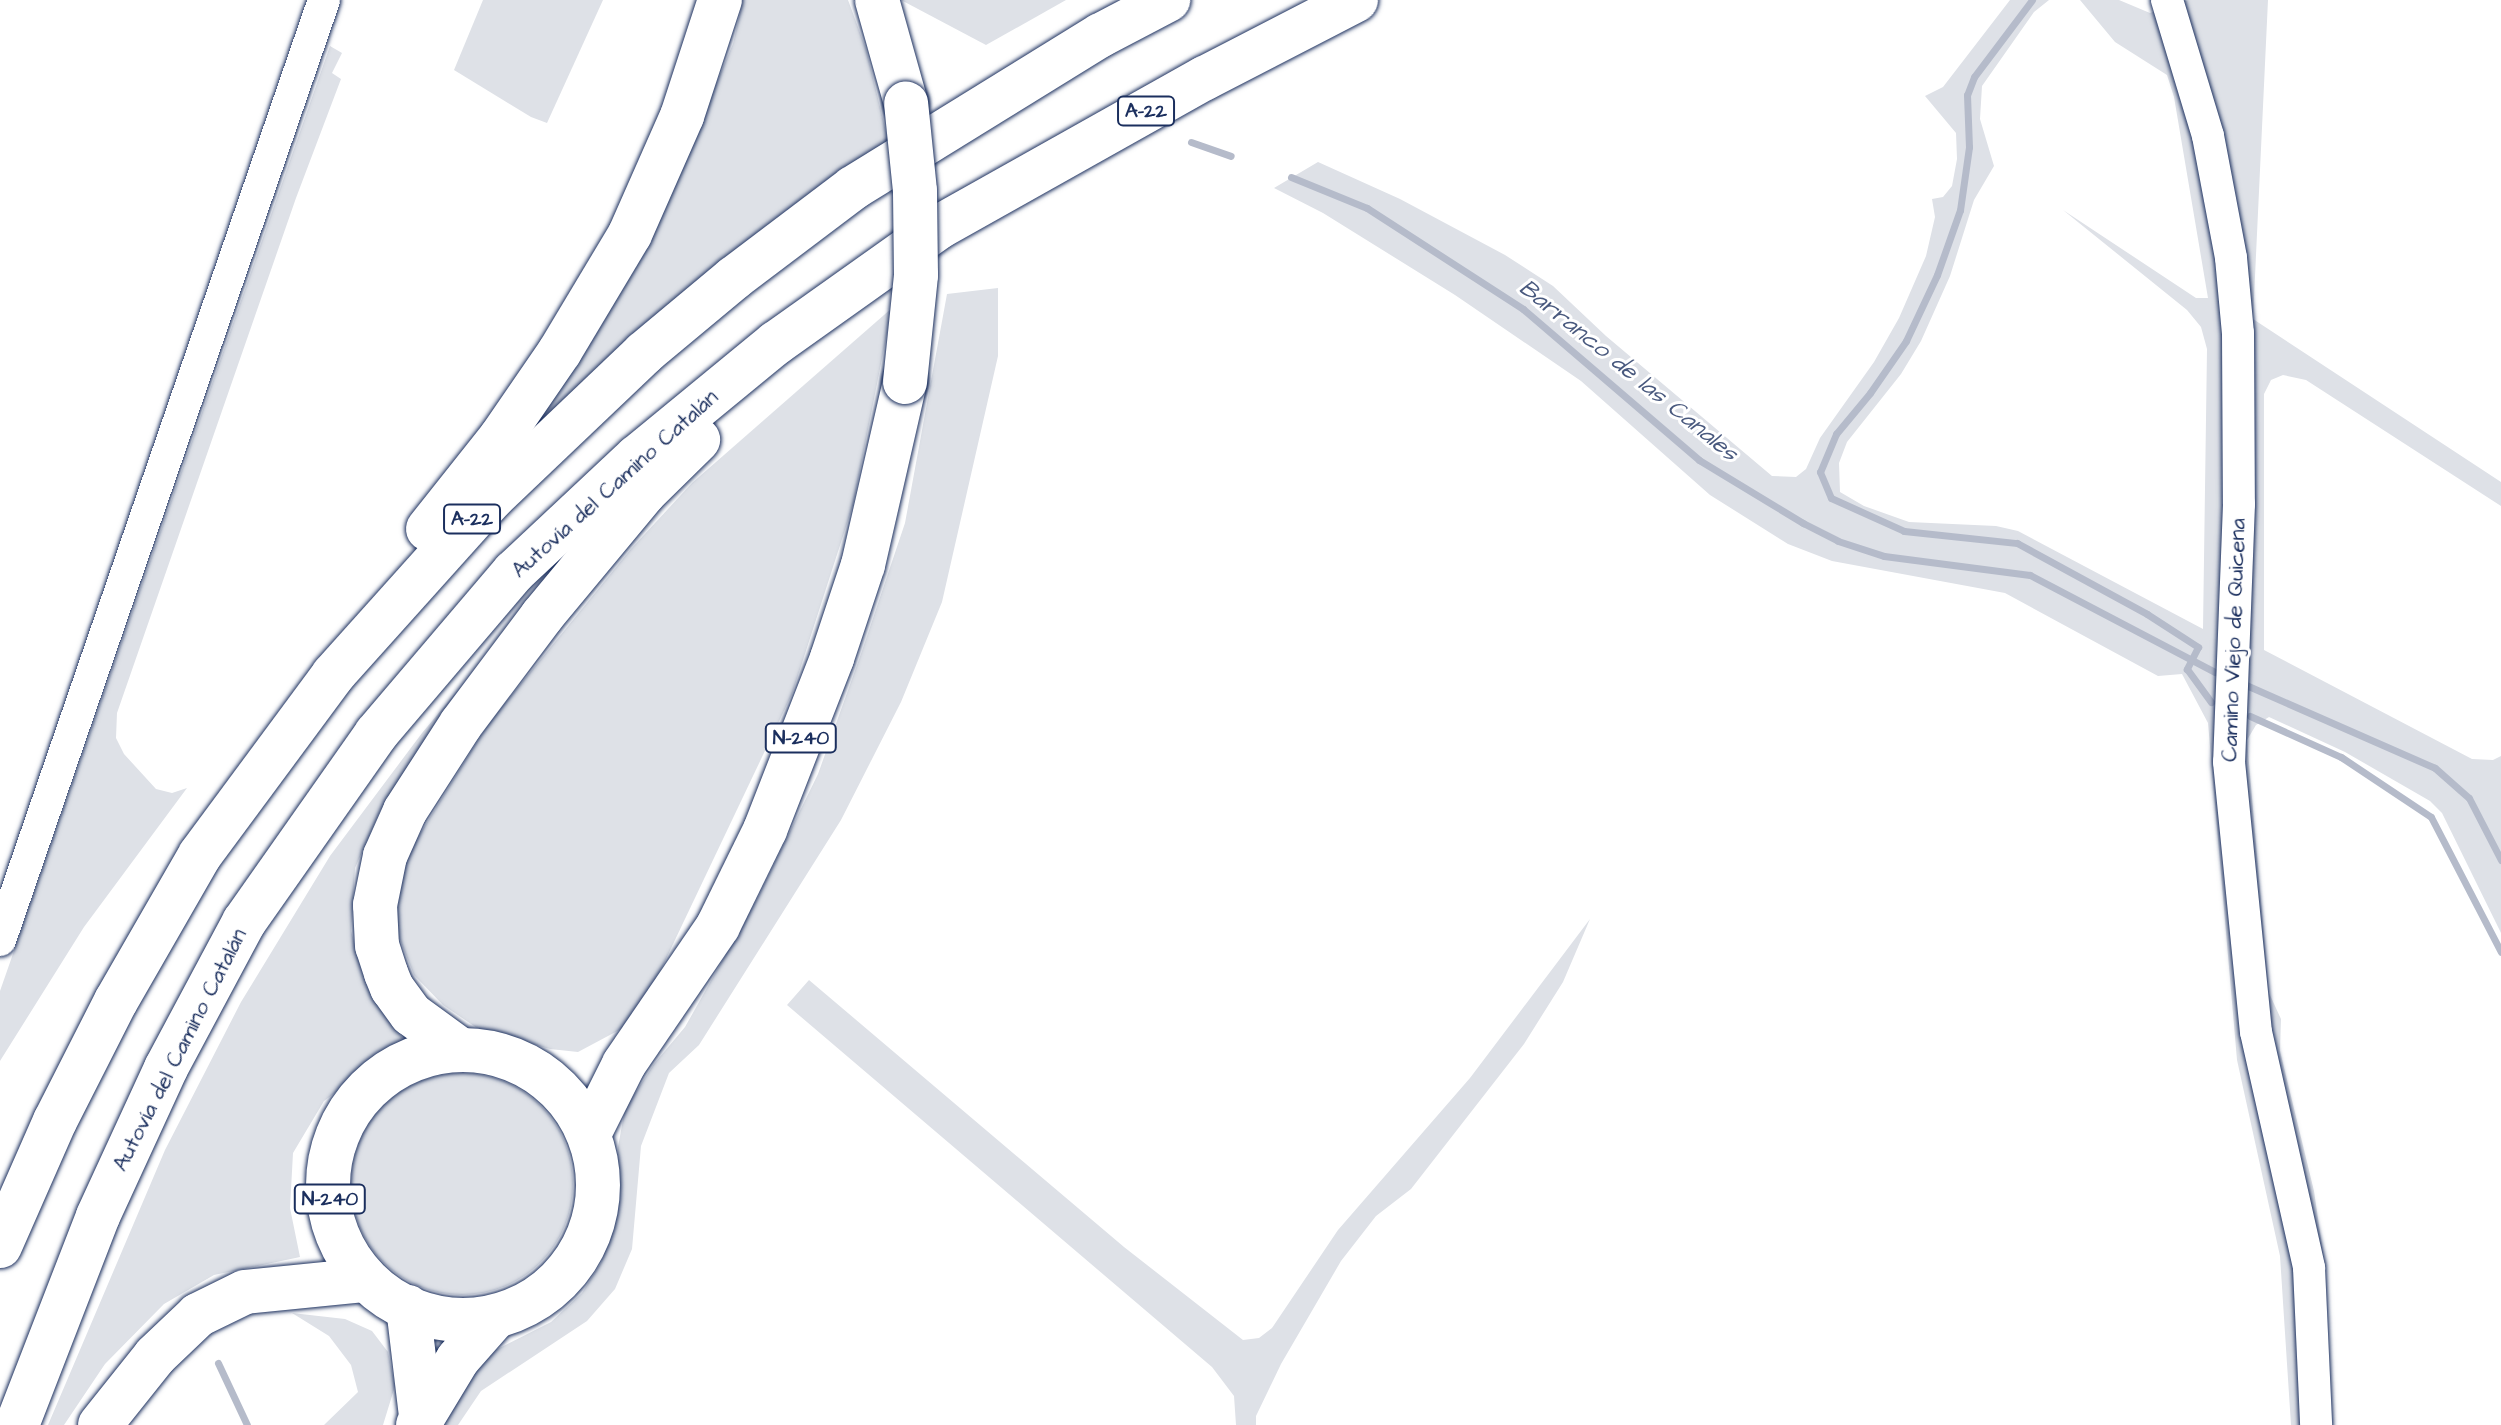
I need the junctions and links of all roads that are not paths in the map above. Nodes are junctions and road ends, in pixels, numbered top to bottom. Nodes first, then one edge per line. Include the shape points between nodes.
1 (324, 0) edge
2 (720, 0) edge
3 (877, 0) edge
4 (1168, 0) edge
5 (1356, 0) edge
6 (2167, 0) edge
7 (939, 227) junction
8 (200, 855) junction
9 (0, 940) edge
10 (459, 1049) junction
11 (624, 1064) junction
12 (553, 1083) junction
13 (589, 1134) junction
14 (0, 1246) edge
15 (366, 1280) junction
16 (408, 1307) junction
17 (495, 1317) junction
18 (419, 1421) edge
19 (17, 1425) edge
20 (100, 1425) edge
21 (2316, 1425) edge

1 - 9 street
2 - 8 highway via 677,128 597,293 501,437 319,672 257,760
3 - 11 highway, N-240, bridge via 906,103 916,275 905,382 863,565 765,830 718,926
4 - 8 highway, A-22 via 1101,35 853,188 644,353 546,443 396,603 315,698
5 - 7 highway, Autovía del Camino Catalán / A-22
6 - 21 street, Camino Viejo de Quicena via 2208,136 2231,258 2238,333 2239,504 2229,762 2256,1032 2309,1268
7 - 10 highway via 764,373 644,493 542,616 461,724 405,811 382,869 375,905 377,946 392,988 411,1014
7 - 19 highway, Autovía del Camino Catalán / A-22 via 776,343 637,457 514,572 376,734 244,922 166,1068 98,1216
8 - 14 highway, A-22 via 116,1001
10 - 12 highway, N-240 via 524,1063
10 - 15 highway, N-240 via 433,1052 383,1075 349,1112 336,1138 329,1167 330,1211 345,1252
11 - 12 highway
11 - 13 highway, N-240
12 - 13 highway, N-240
13 - 17 highway, N-240 via 596,1211 583,1247 550,1287
15 - 16 highway, N-240
15 - 20 highway via 245,1292 198,1315 155,1356
16 - 17 highway, N-240 via 458,1321
16 - 18 highway, N-240
17 - 18 highway, N-240 via 458,1359

